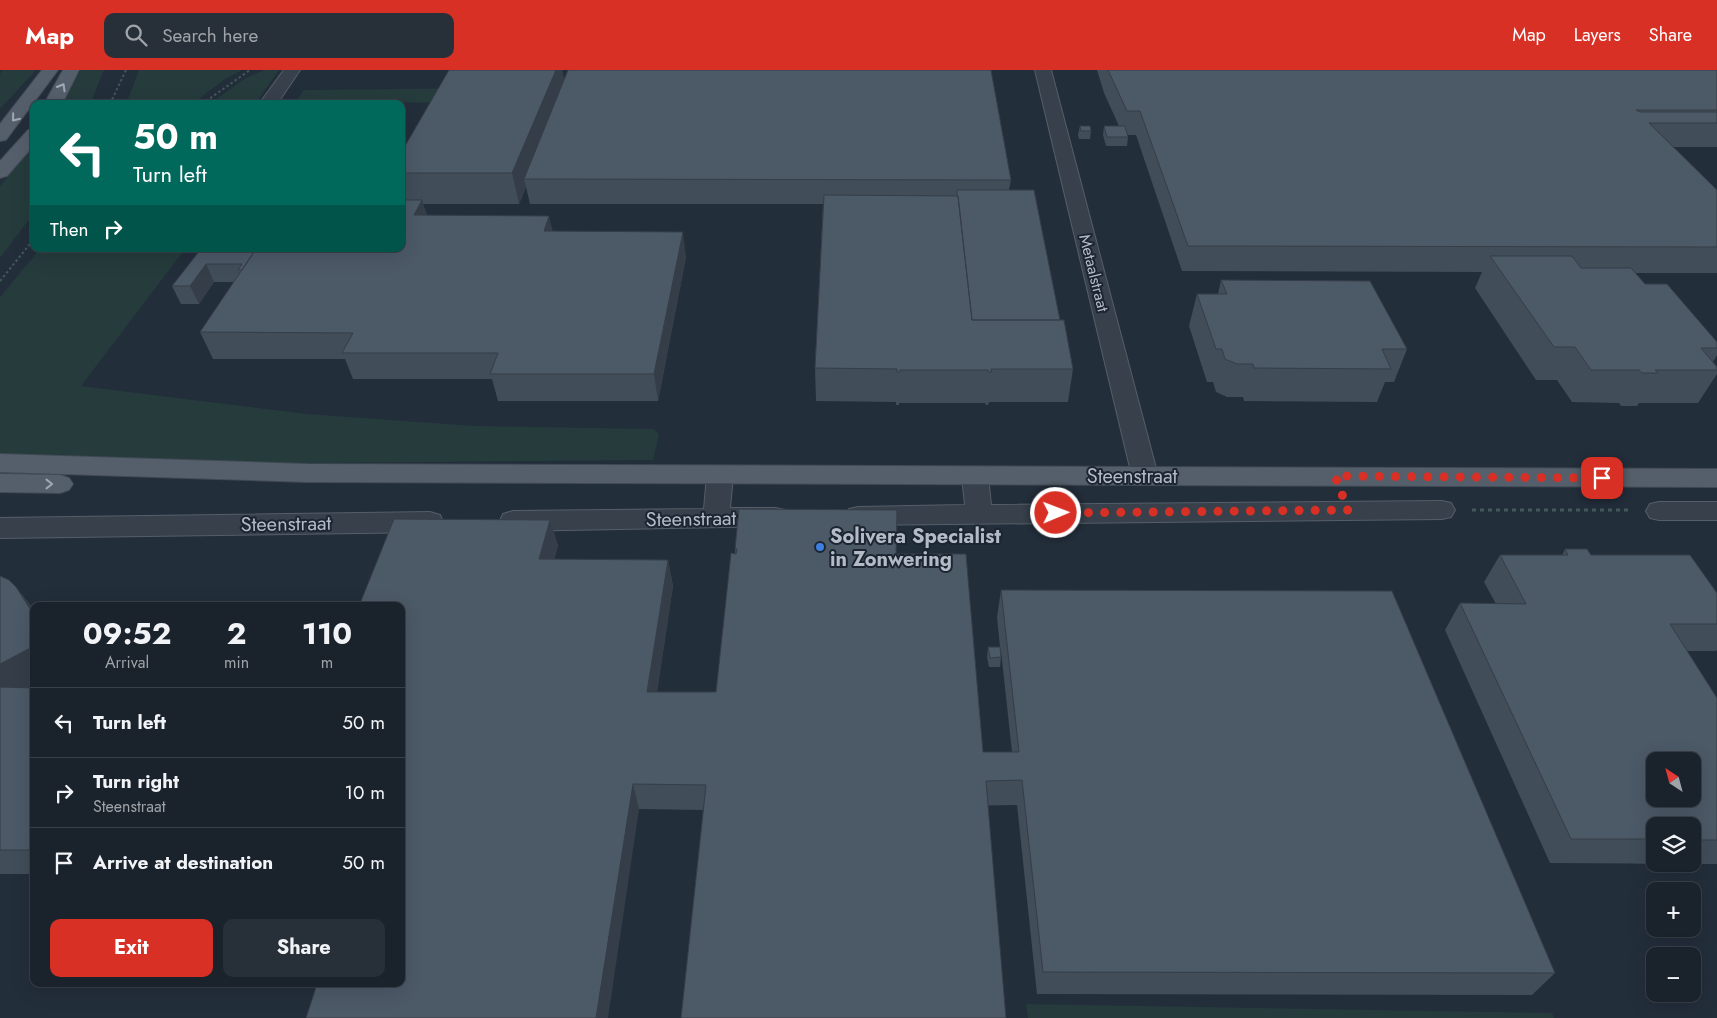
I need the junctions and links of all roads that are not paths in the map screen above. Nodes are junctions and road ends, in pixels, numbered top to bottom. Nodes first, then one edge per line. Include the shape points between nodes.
1 (50, 70) edge
2 (72, 70) edge
3 (292, 70) edge
4 (1043, 70) edge
5 (55, 100) edge
6 (271, 100) edge
7 (0, 136) edge
8 (30, 138) edge
9 (0, 172) edge
10 (0, 463) edge
11 (306, 473) junction
12 (720, 476) junction
13 (975, 476) junction
14 (1145, 476) junction
15 (1335, 476) junction
16 (1717, 478) edge
17 (0, 483) edge
18 (1348, 510) junction
19 (1442, 510) road end
20 (1659, 510) road end
21 (1717, 511) edge
22 (978, 514) junction
23 (832, 516) edge
24 (803, 517) edge
25 (716, 518) junction
26 (487, 521) edge
27 (457, 522) edge
28 (0, 528) edge

1 -> 7 main road
5 -> 2 main road
3 - 6 street
4 - 14 street, Metaalstraat
8 - 9 main road
10 - 11 main road, Steenstraat
11 - 12 main road, Steenstraat
17 -> 11 main road, Steenstraat via 141,484
12 - 13 main road, Steenstraat
12 - 25 street
13 - 14 main road, Steenstraat
13 - 22 street
14 - 15 main road, Steenstraat
15 - 16 main road, Steenstraat
15 - 18 street
18 - 19 street, Steenstraat
18 - 22 street, Steenstraat
20 - 21 street
22 - 23 street, Steenstraat
24 - 25 street, Steenstraat
25 - 26 street, Steenstraat
27 - 28 street, Steenstraat

